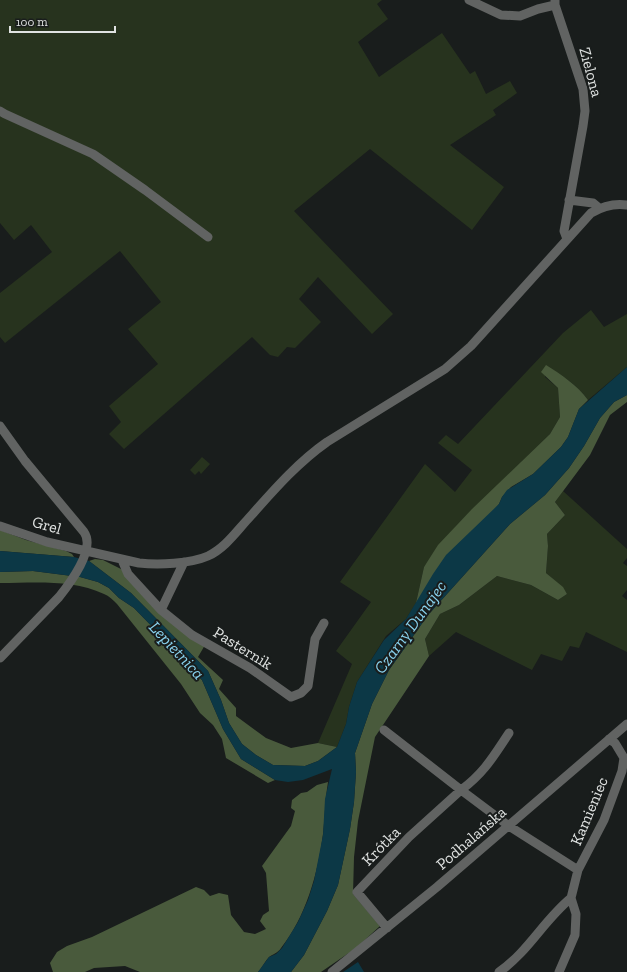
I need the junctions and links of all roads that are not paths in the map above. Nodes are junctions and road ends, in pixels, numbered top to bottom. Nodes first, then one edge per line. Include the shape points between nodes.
1 (469, 0) edge
2 (555, 3) edge
3 (0, 111) edge
4 (569, 200) junction
5 (627, 205) edge
6 (599, 208) junction
7 (208, 237) dead end
8 (566, 239) junction
9 (0, 426) edge
10 (0, 526) edge
11 (85, 554) junction
12 (122, 560) junction
13 (184, 562) junction
14 (161, 610) junction
15 (324, 623) dead end
16 (0, 658) edge
17 (627, 724) edge
18 (384, 730) dead end
19 (508, 733) dead end
20 (609, 739) junction
21 (460, 790) junction
22 (509, 826) junction
23 (578, 870) junction
24 (571, 898) junction
25 (387, 928) junction
26 (332, 972) edge
27 (499, 972) edge
28 (559, 972) edge

1 - 2 street via 501,15 520,16
2 - 4 street, Zielona via 585,99 583,126
3 - 7 street via 93,154
4 - 6 street via 593,203
4 - 8 street, Zielona via 564,231
5 - 6 street via 614,204
6 - 8 street, Grel
8 - 13 street, Grel via 457,359 309,455 221,548 207,557
9 - 11 street via 88,538
10 - 11 street, Grel
11 - 12 street, Grel
11 - 16 street via 68,586
12 - 13 street, Grel via 147,564
12 - 14 street, Pasternik via 128,574
13 - 14 street
14 - 15 street, Pasternik via 192,635 250,668 291,697 301,693 308,686 315,638
17 - 20 street, Podhalańska
18 - 21 street
19 - 21 street, Krótka via 489,764
20 - 22 street, Podhalańska
20 - 23 street, Kamieniec via 615,743 624,758 622,771 604,820
21 - 22 street
21 - 25 street, Krótka via 409,837 358,892
22 - 23 street
22 - 25 street, Podhalańska
23 - 24 street, Kamieniec
24 - 27 street
24 - 28 street, Kamieniec via 576,914 575,934
25 - 26 street, Podhalańska

